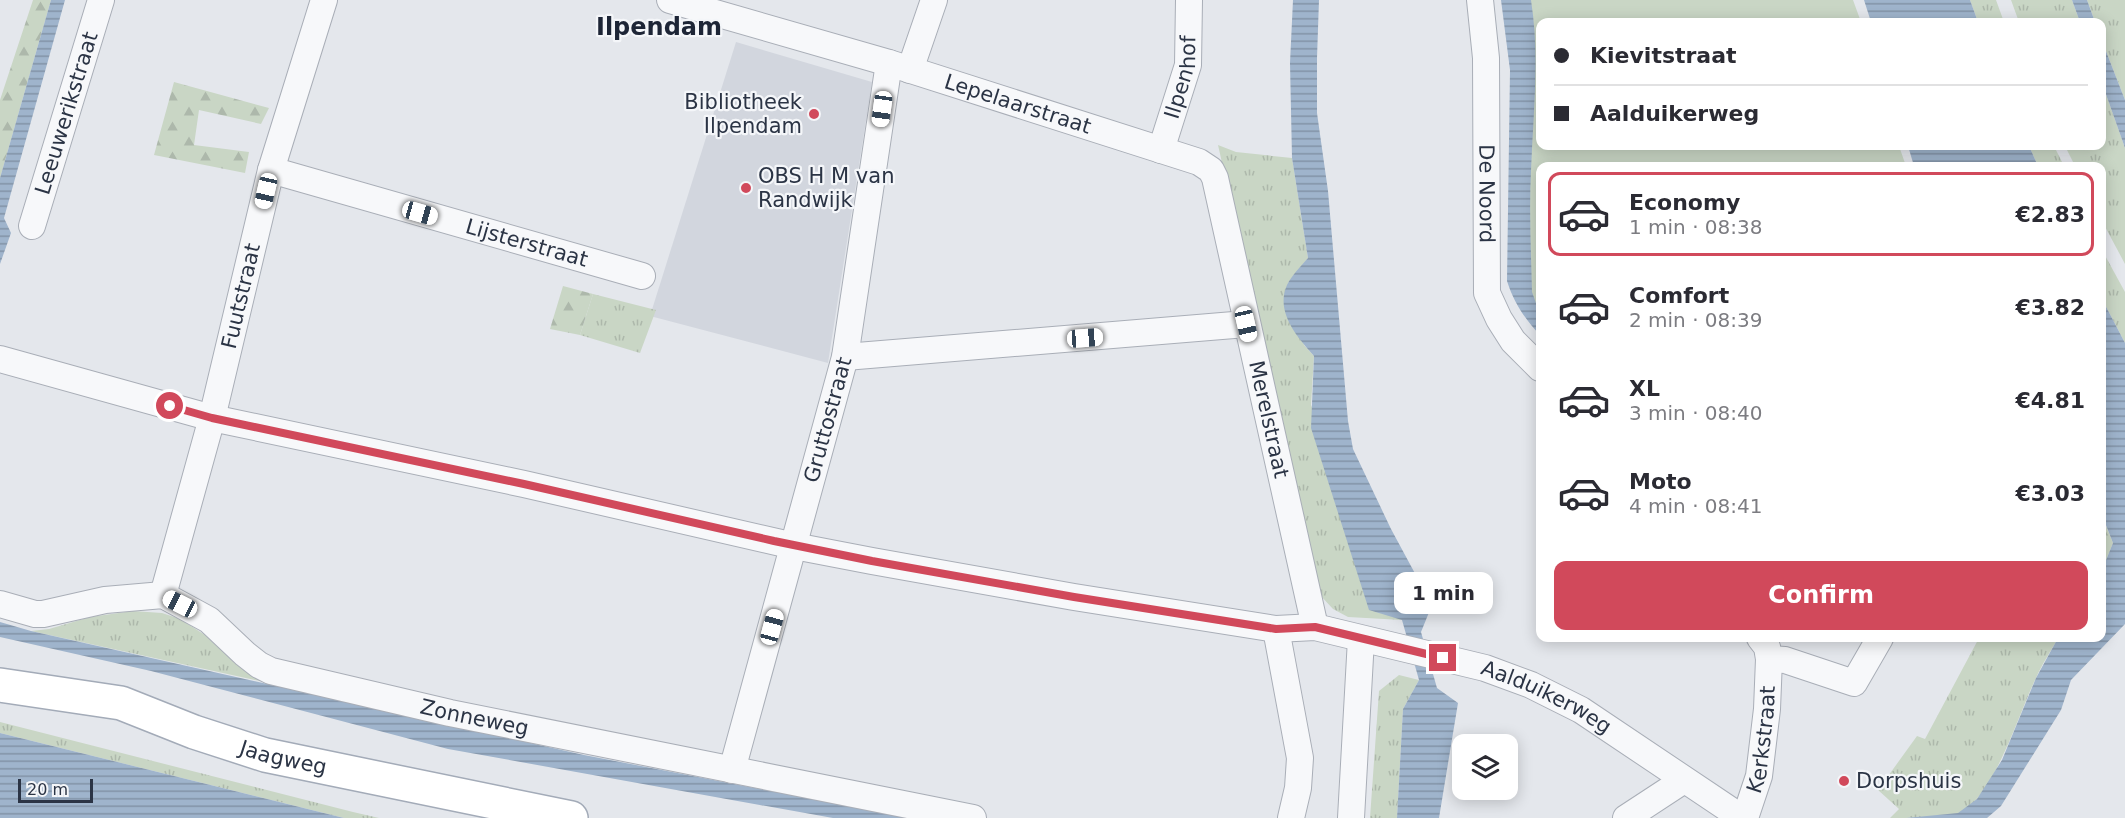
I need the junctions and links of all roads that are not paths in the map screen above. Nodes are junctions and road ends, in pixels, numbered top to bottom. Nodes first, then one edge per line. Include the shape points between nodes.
1 (101, 0) edge
2 (324, 0) edge
3 (934, 0) edge
4 (1189, 0) edge
5 (1480, 0) edge
6 (675, 1) edge
7 (900, 67) junction
8 (1161, 150) junction
9 (272, 170) junction
10 (32, 226) dead end
11 (642, 276) dead end
12 (1246, 324) junction
13 (845, 357) junction
14 (0, 359) edge
15 (1536, 364) edge
16 (212, 418) junction
17 (794, 546) junction
18 (163, 595) junction
19 (0, 604) edge
20 (1315, 627) junction
21 (1276, 629) junction
22 (1361, 639) junction
23 (1878, 642) edge
24 (1765, 648) edge
25 (0, 685) edge
26 (732, 770) junction
27 (1684, 780) junction
28 (571, 818) edge
29 (973, 818) edge
30 (1291, 818) edge
31 (1351, 818) edge
32 (1626, 818) edge
33 (1743, 818) edge

1 - 10 street, Leeuwerikstraat
2 - 9 street, Fuutstraat
3 - 7 street, Gruttostraat
4 - 8 street, Ilpenhof via 1188,65
5 - 15 street, De Noord via 1486,58 1486,293 1513,341
6 - 7 street, Lepelaarstraat
7 - 8 street, Lepelaarstraat
7 - 13 street, Gruttostraat
8 - 12 street, Lepelaarstraat via 1199,162 1215,178
9 - 11 street, Lijsterstraat
9 - 16 street, Fuutstraat
12 - 13 street
12 - 20 street, Merelstraat
13 - 17 street, Gruttostraat
14 - 16 street
16 - 17 street
16 - 18 street, Fuutstraat
17 - 21 street
17 - 26 street, Gruttostraat
18 - 19 street via 105,600 43,615
18 - 26 street, Zonneweg via 209,620 271,672
20 - 21 street
20 - 22 street
21 - 30 street via 1300,758
22 - 27 street, Aalduikerweg via 1485,668 1531,685 1581,710
22 - 31 street
23 - 24 street, Kerkstraat via 1854,684 1785,660
24 - 33 street, Kerkstraat via 1764,744 1759,776
25 - 28 main road, Jaagweg via 121,704 264,755
26 - 29 street, Zonneweg
27 - 32 street
27 - 33 street, Aalduikerweg

